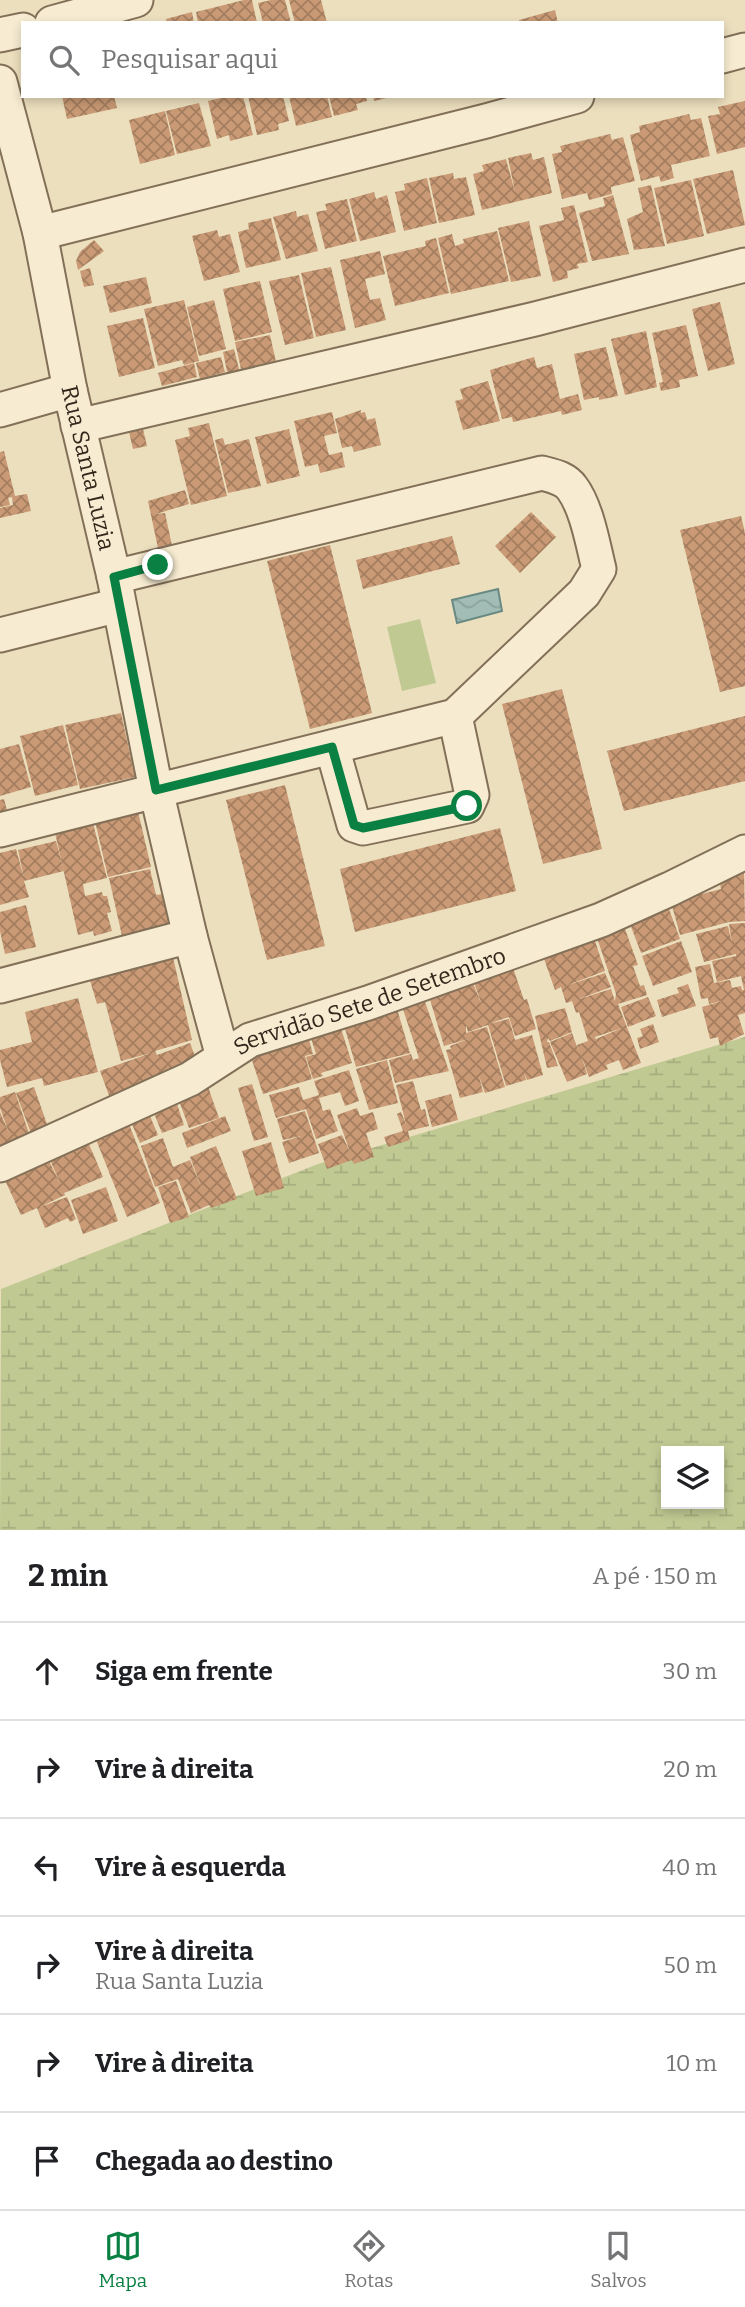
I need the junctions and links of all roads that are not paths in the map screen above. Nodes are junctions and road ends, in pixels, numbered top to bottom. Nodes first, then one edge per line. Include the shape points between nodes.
1 (136, 0) edge
2 (59, 21) edge
3 (21, 30) edge
4 (0, 35) edge
5 (745, 50) edge
6 (724, 55) edge
7 (0, 82) edge
8 (570, 98) edge
9 (40, 233) junction
10 (745, 265) edge
11 (70, 390) junction
12 (0, 410) edge
13 (78, 426) junction
14 (116, 591) junction
15 (0, 635) edge
16 (455, 716) junction
17 (332, 747) junction
18 (156, 790) junction
19 (0, 830) edge
20 (745, 852) edge
21 (190, 936) junction
22 (0, 986) edge
23 (223, 1057) junction
24 (0, 1164) edge

1 - 2 street
3 - 4 street
5 - 6 street
7 - 9 street, Rua Santa Luzia
8 - 9 street
9 - 11 street, Rua Santa Luzia
10 - 13 street
11 - 12 street
11 - 13 street, Rua Santa Luzia
13 - 14 street, Rua Santa Luzia
14 - 15 street
14 - 16 street via 542,473 560,478 572,487 589,527 599,569 584,593
14 - 18 street, Rua Santa Luzia
16 - 17 street
16 - 17 street via 472,795 467,806 363,828 354,825
17 - 18 street
18 - 19 street
18 - 21 street, Rua Santa Luzia
20 - 23 street, Servidão Sete de Setembro via 601,920 250,1040
21 - 22 street
21 - 23 street, Rua Santa Luzia
23 - 24 street, Servidão Sete de Setembro via 190,1079

